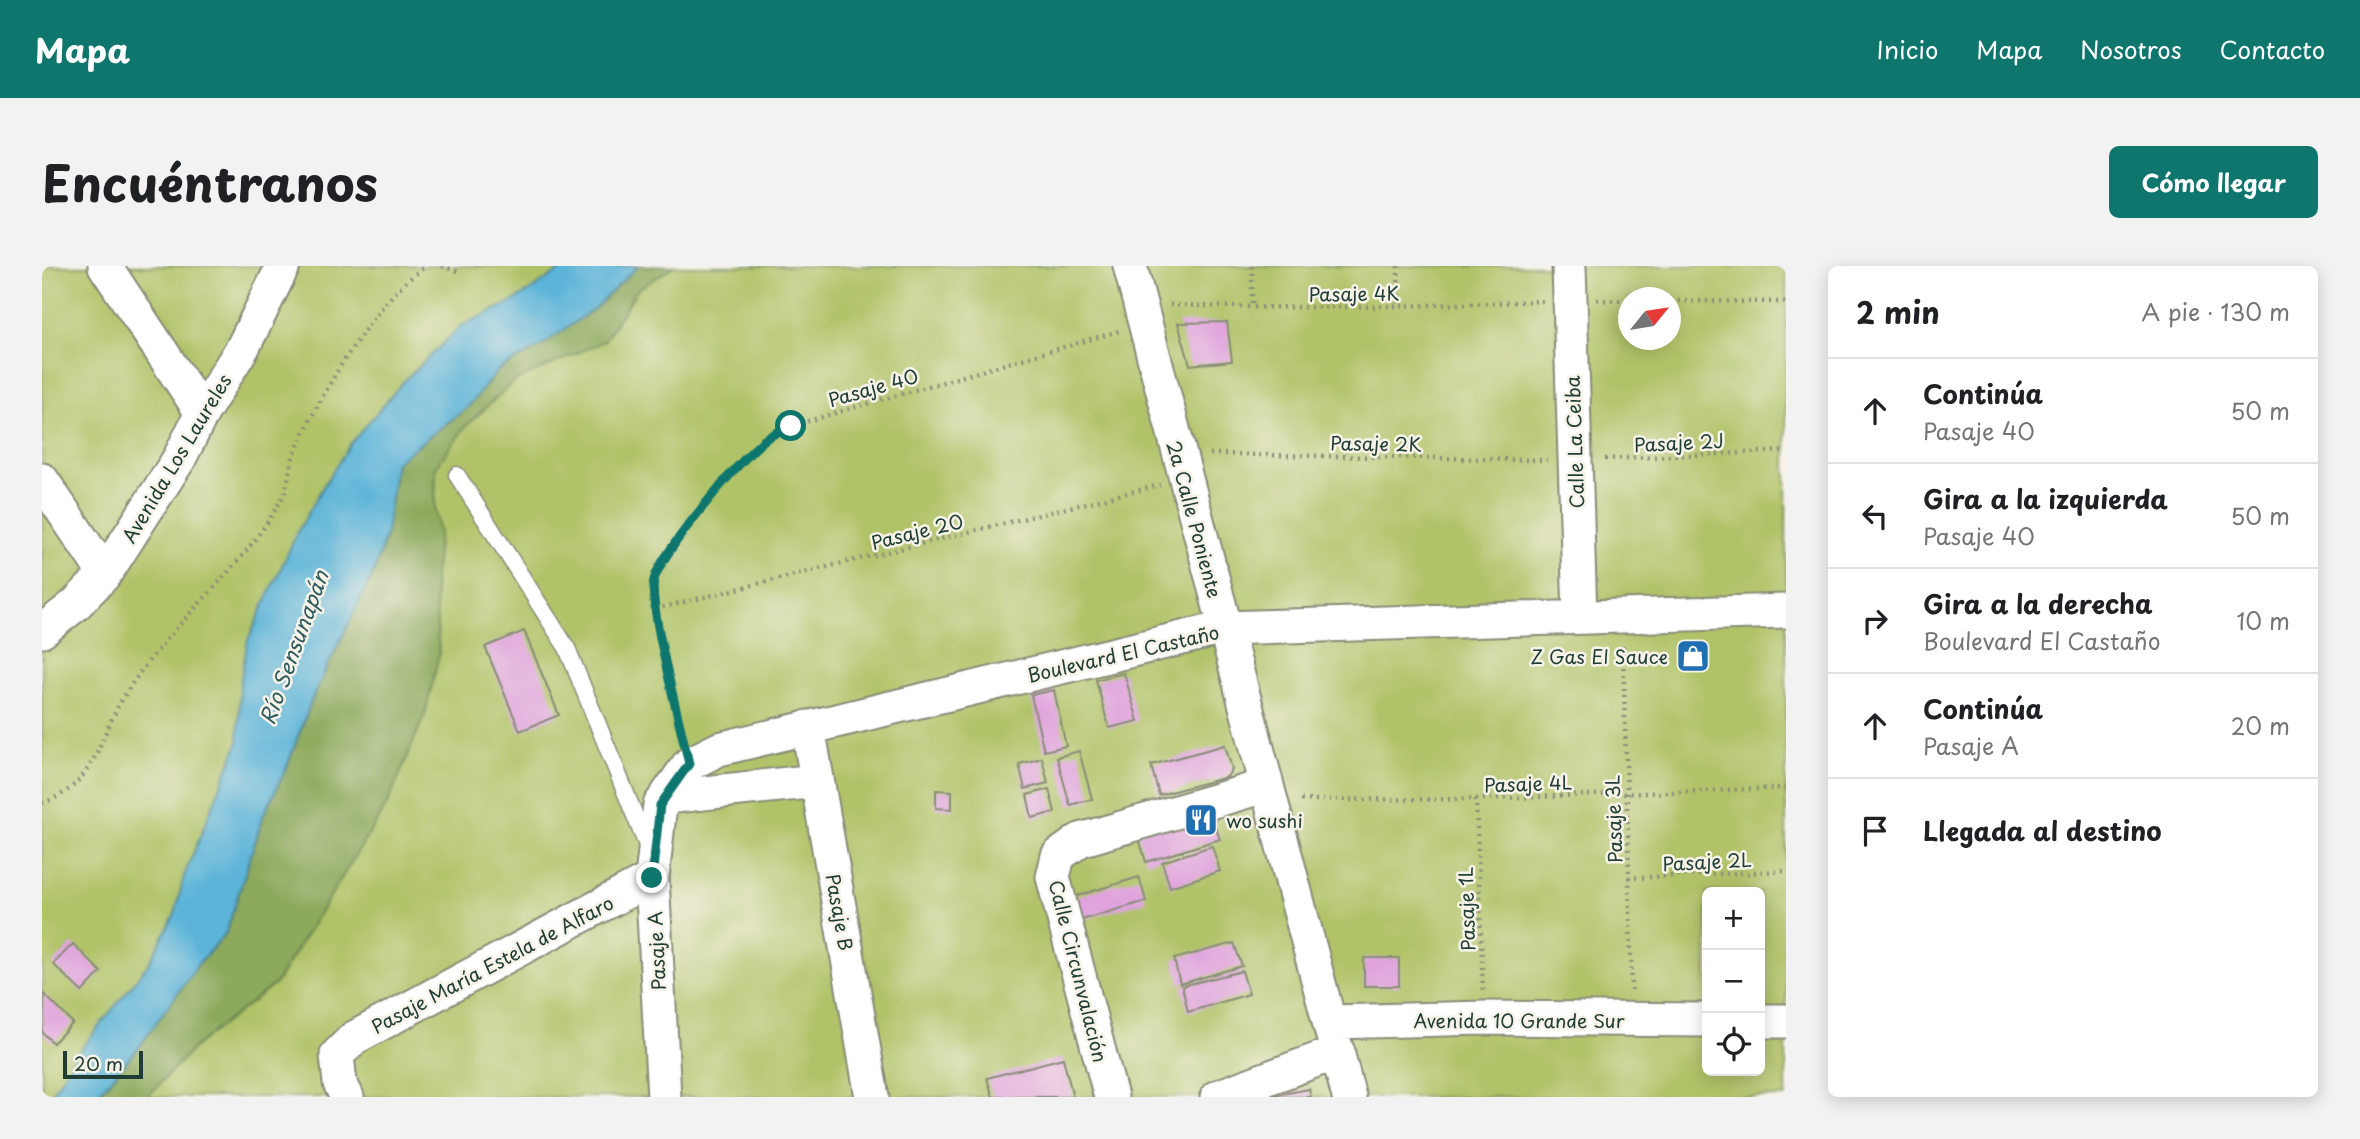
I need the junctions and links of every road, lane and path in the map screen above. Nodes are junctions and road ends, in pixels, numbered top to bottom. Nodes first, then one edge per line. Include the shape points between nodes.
1 (105, 266) edge
2 (426, 266) edge
3 (442, 266) edge
4 (1130, 266) edge
5 (1252, 266) edge
6 (1398, 266) edge
7 (1569, 266) edge
8 (280, 267) edge
9 (459, 272) dead end
10 (1570, 300) junction
11 (1681, 301) edge
12 (1786, 302) edge
13 (1399, 307) junction
14 (1252, 308) junction
15 (1140, 313) junction
16 (202, 413) junction
17 (1786, 451) edge
18 (1574, 461) junction
19 (1181, 466) junction
20 (457, 475) dead end
21 (42, 480) edge
22 (105, 574) junction
23 (656, 609) junction
24 (1786, 611) edge
25 (1580, 617) junction
26 (1622, 617) junction
27 (1224, 628) junction
28 (42, 631) edge
29 (808, 727) junction
30 (689, 764) junction
31 (817, 780) junction
32 (1786, 788) edge
33 (1268, 793) junction
34 (1626, 794) junction
35 (1476, 799) junction
36 (663, 801) junction
37 (42, 803) edge
38 (653, 869) junction
39 (1786, 871) edge
40 (1628, 878) junction
41 (1484, 1018) junction
42 (1633, 1020) junction
43 (1702, 1020) edge
44 (1765, 1021) edge
45 (1786, 1021) edge
46 (1335, 1037) junction
47 (347, 1097) edge
48 (664, 1097) edge
49 (872, 1097) edge
50 (1111, 1097) edge
51 (1217, 1097) edge
52 (1349, 1097) edge

1 - 16 street
2 - 37 path via 407,278 382,308 310,418 292,457 283,498 255,538 161,645 120,704 97,758 62,796
3 - 9 path
4 - 15 street, 2a Calle Poniente
5 - 14 path
6 - 13 path
7 - 10 street, Calle La Ceiba
8 - 16 street, Avenida Los Laureles via 243,347
10 - 13 path, Pasaje 4K
10 - 18 street, Calle La Ceiba
11 - 12 path
13 - 14 path, Pasaje 4K
14 - 15 path, Pasaje 4K
15 - 19 street, 2a Calle Poniente
15 - 23 path, Pasaje 4O via 791,426 768,438 747,456 666,556 653,581
16 - 22 street, Avenida Los Laureles via 179,459
17 - 18 path, Pasaje 2J
18 - 19 path, Pasaje 2K
18 - 25 street, Calle La Ceiba
19 - 23 path, Pasaje 2O
19 - 27 street, 2a Calle Poniente
20 - 38 lane via 567,648
21 - 22 street
22 - 28 street, Avenida Los Laureles
23 - 30 path, Pasaje 4O
24 - 26 street, Boulevard El Castaño
25 - 26 street, Boulevard El Castaño
25 - 27 street, Boulevard El Castaño
26 - 34 path, Pasaje 3L
27 - 29 street, Boulevard El Castaño
27 - 33 street, 2a Calle Poniente
29 - 30 street, Boulevard El Castaño via 719,749
29 - 31 street, Pasaje B
30 - 36 street, Boulevard El Castaño
31 - 36 street
31 - 49 street, Pasaje B
32 - 34 path, Pasaje 4L
33 - 35 path, Pasaje 4L
33 - 46 street, 2a Calle Poniente
33 - 50 street, Calle Circunvalación via 1080,840 1058,856 1053,877
34 - 35 path, Pasaje 4L
34 - 40 path, Pasaje 3L
35 - 41 path, Pasaje 1L
36 - 38 street, Pasaje A
38 - 47 street, Pasaje María Estela de Alfaro via 354,1038 337,1055 340,1083
38 - 48 street, Pasaje A
39 - 40 path, Pasaje 2L
40 - 42 path, Pasaje 3L
41 - 42 street, Avenida 10 Grande Sur
41 - 46 street, Avenida 10 Grande Sur
42 - 43 street, Avenida 10 Grande Sur
44 - 45 street
46 - 51 street
46 - 52 street, 2a Calle Poniente

